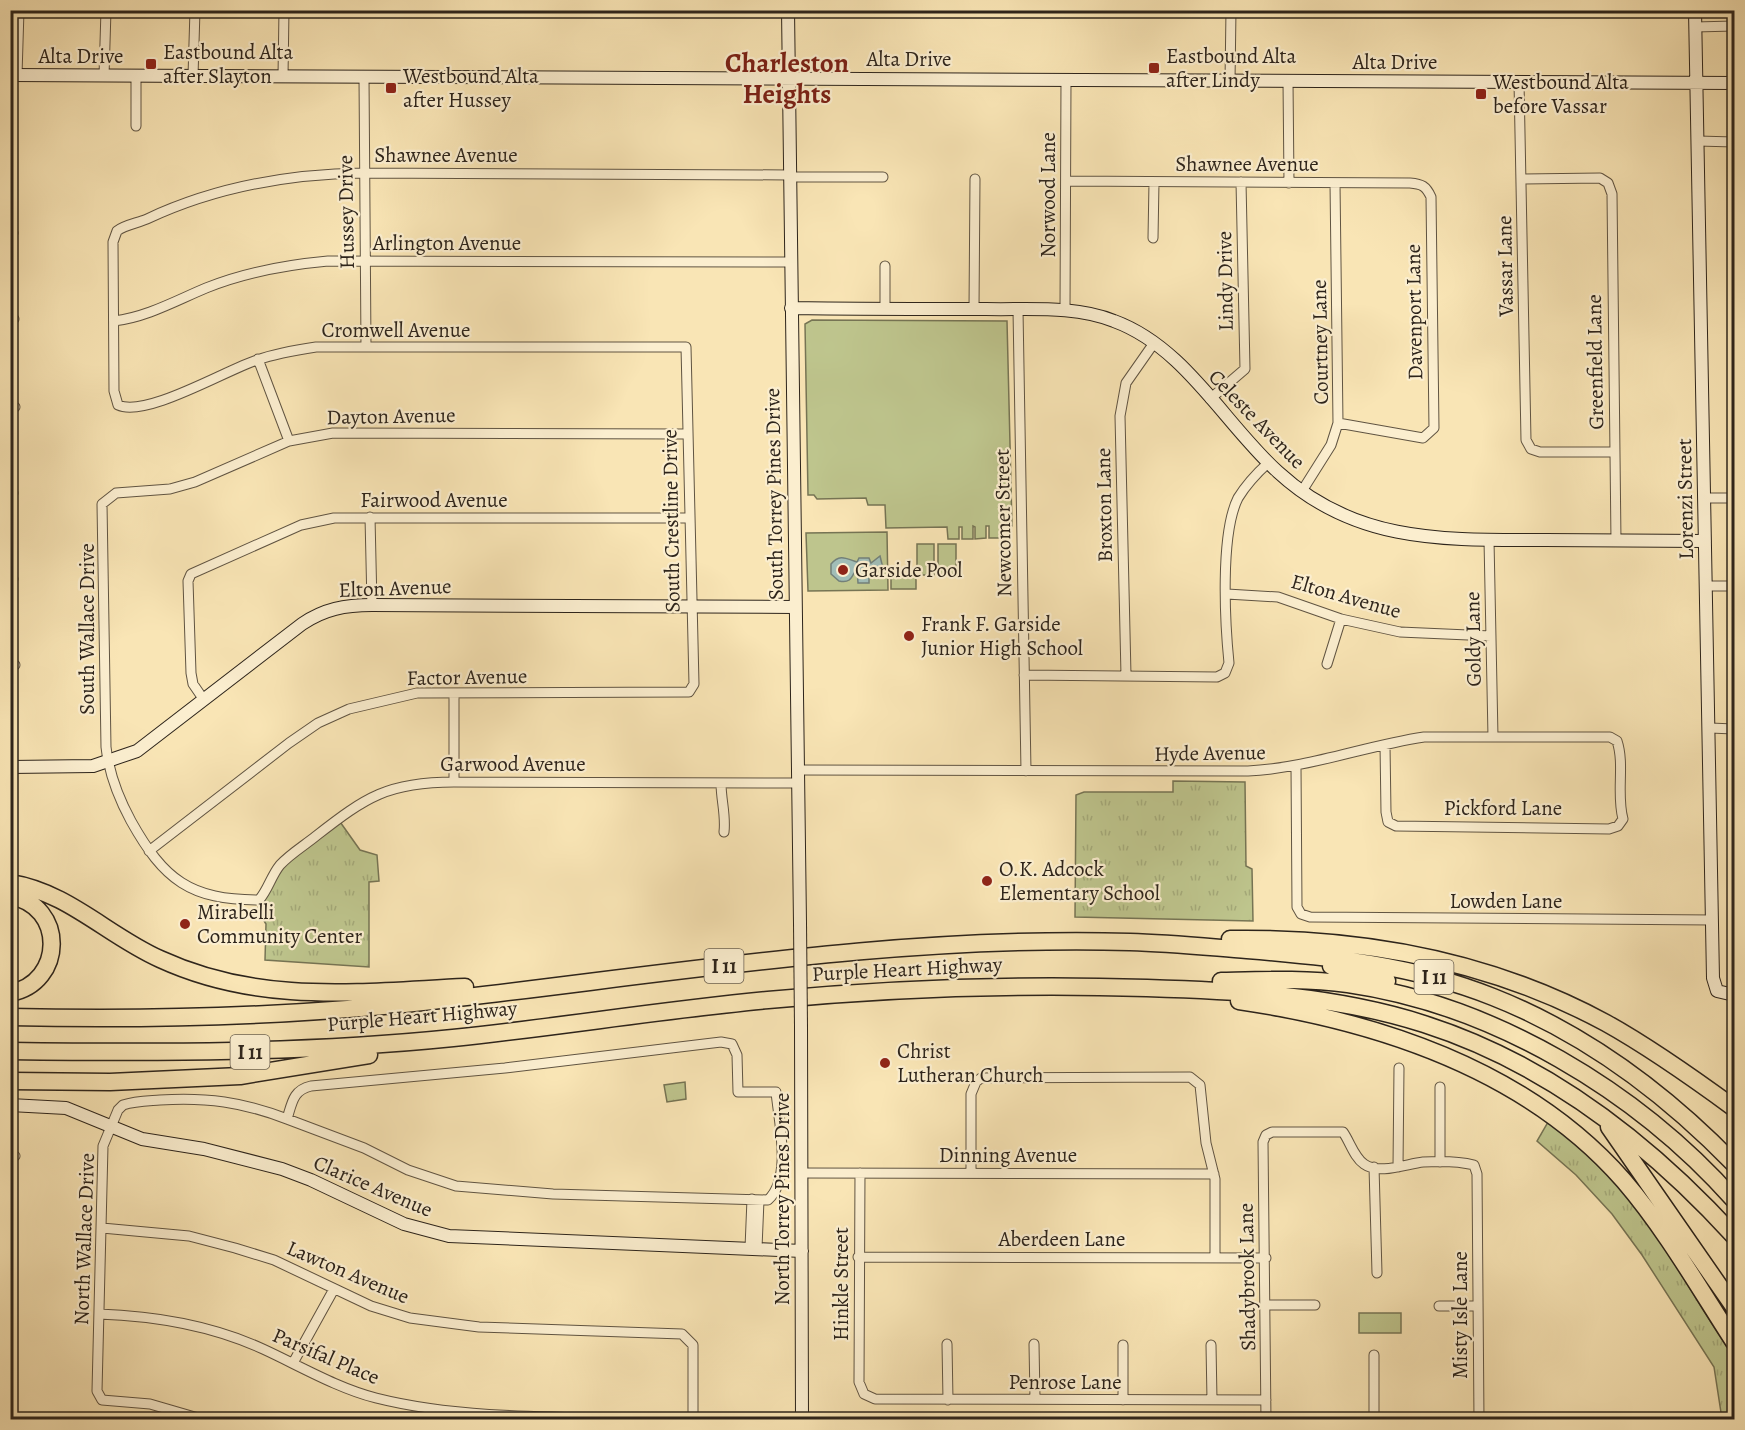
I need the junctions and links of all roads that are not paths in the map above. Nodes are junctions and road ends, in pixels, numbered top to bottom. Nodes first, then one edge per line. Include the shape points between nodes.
1 (19, 10) edge
2 (106, 10) edge
3 (195, 10) edge
4 (284, 10) edge
5 (788, 10) edge
6 (1231, 10) edge
7 (1695, 10) edge
8 (1734, 26) edge
9 (1695, 27) junction
10 (14, 75) edge
11 (104, 76) junction
12 (136, 76) junction
13 (193, 76) junction
14 (283, 76) junction
15 (364, 77) junction
16 (787, 78) junction
17 (1066, 80) junction
18 (1230, 81) junction
19 (1288, 81) junction
20 (1519, 82) junction
21 (1696, 83) junction
22 (1734, 83) edge
23 (136, 126) dead end
24 (1698, 141) junction
25 (1734, 142) edge
26 (363, 173) junction
27 (789, 176) junction
28 (883, 177) dead end
29 (975, 179) dead end
30 (1521, 179) junction
31 (1066, 181) junction
32 (1154, 182) junction
33 (1241, 182) junction
34 (1288, 183) junction
35 (1335, 183) junction
36 (1427, 188) joint
37 (1153, 238) dead end
38 (365, 261) junction
39 (790, 262) junction
40 (885, 266) dead end
41 (791, 308) junction
42 (885, 309) junction
43 (974, 309) junction
44 (1018, 310) junction
45 (1065, 310) junction
46 (114, 321) junction
47 (1154, 343) junction
48 (366, 347) junction
49 (686, 348) joint
50 (258, 359) junction
51 (1210, 399) junction
52 (1338, 423) junction
53 (687, 434) junction
54 (289, 441) junction
55 (1615, 452) junction
56 (1268, 462) junction
57 (1302, 490) junction
58 (108, 497) joint
59 (1705, 498) junction
60 (1734, 498) edge
61 (370, 517) junction
62 (689, 518) junction
63 (1489, 540) junction
64 (1616, 541) junction
65 (1705, 541) junction
66 (1706, 586) junction
67 (1734, 586) edge
68 (1227, 594) junction
69 (372, 605) junction
70 (691, 607) junction
71 (795, 607) junction
72 (1341, 619) junction
73 (1491, 636) junction
74 (1327, 664) dead end
75 (1024, 675) junction
76 (1126, 675) junction
77 (689, 692) joint
78 (454, 693) junction
79 (204, 700) junction
80 (1710, 728) junction
81 (1734, 729) edge
82 (1493, 737) junction
83 (1385, 745) junction
84 (107, 763) junction
85 (10, 767) edge
86 (1296, 767) junction
87 (798, 770) junction
88 (1026, 771) junction
89 (454, 782) junction
90 (721, 783) junction
91 (798, 783) junction
92 (1618, 825) joint
93 (724, 832) dead end
94 (149, 851) junction
95 (10, 883) edge
96 (268, 890) joint
97 (10, 896) edge
98 (1712, 920) junction
99 (1133, 942) junction
100 (1245, 950) junction
101 (801, 978) joint
102 (595, 982) junction
103 (1115, 987) junction
104 (1164, 988) junction
105 (10, 993) edge
106 (1734, 994) edge
107 (10, 1017) edge
108 (488, 1034) junction
109 (10, 1051) edge
110 (1399, 1068) dead end
111 (10, 1081) edge
112 (1607, 1085) junction
113 (1440, 1087) dead end
114 (10, 1105) edge
115 (1734, 1108) edge
116 (1600, 1114) junction
117 (287, 1119) junction
118 (110, 1126) junction
119 (1440, 1162) junction
120 (1734, 1164) edge
121 (1374, 1167) junction
122 (1398, 1167) junction
123 (802, 1173) junction
124 (860, 1173) junction
125 (971, 1173) junction
126 (1214, 1174) junction
127 (1734, 1186) edge
128 (755, 1199) junction
129 (1734, 1200) edge
130 (102, 1228) junction
131 (1734, 1236) edge
132 (754, 1248) junction
133 (802, 1251) junction
134 (858, 1257) junction
135 (1215, 1258) junction
136 (1266, 1258) junction
137 (1377, 1273) dead end
138 (334, 1289) junction
139 (1266, 1305) junction
140 (1315, 1305) dead end
141 (1439, 1306) dead end
142 (1478, 1306) junction
143 (1734, 1307) edge
144 (99, 1314) junction
145 (1734, 1342) edge
146 (947, 1344) dead end
147 (1034, 1344) dead end
148 (1123, 1345) dead end
149 (1211, 1345) dead end
150 (1374, 1355) dead end
151 (293, 1363) junction
152 (864, 1394) joint
153 (1035, 1399) junction
154 (948, 1400) junction
155 (1123, 1400) junction
156 (1212, 1400) junction
157 (1266, 1400) junction
158 (205, 1419) edge
159 (685, 1419) edge
160 (693, 1419) edge
161 (802, 1419) edge
162 (1266, 1419) edge
163 (1374, 1419) edge
164 (1479, 1419) edge

1 - 10 street
2 - 11 street
3 - 13 street
4 - 14 street
5 - 16 street, South Torrey Pines Drive
6 - 18 street
7 - 9 street, Lorenzi Street
8 - 9 street
9 - 21 street, Lorenzi Street
10 - 11 street, Alta Drive
11 - 12 street, Alta Drive
12 - 13 street, Alta Drive
12 - 23 street
13 - 14 street, Alta Drive
14 - 15 street, Alta Drive
15 - 16 street, Alta Drive
15 - 26 street, Hussey Drive
16 - 17 street, Alta Drive
16 - 27 street, South Torrey Pines Drive
17 - 18 street, Alta Drive
17 - 31 street, Norwood Lane
18 - 19 street, Alta Drive
19 - 20 street, Alta Drive
19 - 34 street
20 - 21 street, Alta Drive
20 - 30 street, Vassar Lane
21 - 22 street, Alta Drive
21 - 24 street, Lorenzi Street
24 - 25 street
24 - 59 street, Lorenzi Street
26 - 27 street, Shawnee Avenue
26 - 38 street, Hussey Drive
26 - 46 street, Shawnee Avenue via 301,176 229,189 121,228 114,235
27 - 28 street, Shawnee Avenue
27 - 39 street, South Torrey Pines Drive
29 - 43 street
30 - 55 street, Vassar Lane via 1525,430 1531,449
30 - 55 street, Greenfield Lane via 1600,178 1608,183 1612,194
31 - 32 street, Shawnee Avenue
31 - 45 street, Norwood Lane
32 - 33 street, Shawnee Avenue
32 - 37 street
33 - 34 street, Shawnee Avenue
33 - 51 street, Lindy Drive via 1245,369
34 - 35 street, Shawnee Avenue
35 - 36 street, Shawnee Avenue via 1421,184
35 - 52 street, Courtney Lane
36 - 52 street, Davenport Lane via 1431,197 1436,422 1430,434 1418,437
38 - 39 street, Arlington Avenue
38 - 46 street, Arlington Avenue via 328,261 260,270 143,315
38 - 48 street, Hussey Drive
39 - 41 street, South Torrey Pines Drive
40 - 42 street
41 - 42 street, Celeste Avenue
41 - 71 street, South Torrey Pines Drive
42 - 43 street, Celeste Avenue
43 - 44 street, Celeste Avenue
44 - 45 street, Celeste Avenue
44 - 75 street, Newcomer Street
45 - 47 street, Celeste Avenue via 1116,321
46 - 50 street, Cromwell Avenue via 114,391 118,405 126,408 159,402
47 - 51 street, Celeste Avenue
47 - 76 street, Broxton Lane via 1126,382 1120,416
48 - 49 street, Cromwell Avenue
48 - 50 street, Cromwell Avenue via 316,347
49 - 53 street, South Crestline Drive
50 - 54 street
51 - 56 street, Celeste Avenue
52 - 57 street, Courtney Lane via 1331,445
53 - 54 street, Dayton Avenue via 358,431
53 - 62 street, South Crestline Drive
54 - 58 street, Dayton Avenue via 195,482
55 - 64 street, Greenfield Lane
56 - 57 street, Celeste Avenue
56 - 68 street via 1244,490 1230,522
57 - 63 street, Celeste Avenue via 1339,513 1388,531 1428,539
58 - 84 street, South Wallace Drive via 102,504
59 - 60 street
59 - 65 street, Lorenzi Street
61 - 62 street, Fairwood Avenue
61 - 69 street
61 - 79 street, Fairwood Avenue via 334,518 301,525 191,574 191,673
62 - 70 street, South Crestline Drive
63 - 64 street, Celeste Avenue
63 - 73 street, Goldy Lane
64 - 65 street, Celeste Avenue
65 - 66 street, Lorenzi Street
66 - 67 street
66 - 80 street, Lorenzi Street
68 - 72 street, Elton Avenue via 1278,597
68 - 76 street via 1230,663 1226,673 1217,677
69 - 70 street, Elton Avenue
69 - 79 street, Elton Avenue via 337,608 313,617
70 - 71 street, Elton Avenue
70 - 77 street, South Crestline Drive via 694,684
71 - 87 street, South Torrey Pines Drive
72 - 73 street, Elton Avenue via 1423,635
72 - 74 street
73 - 82 street, Goldy Lane
75 - 76 street
75 - 88 street, Newcomer Street
77 - 78 street, Factor Avenue
78 - 89 street
78 - 94 street, Factor Avenue via 417,693 382,699 318,723
79 - 84 street, Elton Avenue via 137,751
80 - 81 street
80 - 98 street, Lorenzi Street
82 - 83 street, Hyde Avenue via 1439,736
82 - 92 street, Hyde Avenue via 1610,737 1617,741 1623,819
83 - 86 street, Hyde Avenue
83 - 92 street, Pickford Lane via 1388,822 1396,826 1609,830
84 - 85 street, Elton Avenue via 85,767
84 - 94 street, South Wallace Drive via 120,800
86 - 88 street, Hyde Avenue via 1248,771
86 - 98 street, Lowden Lane via 1297,907 1301,914
87 - 88 street, Hyde Avenue
87 - 91 street, South Torrey Pines Drive
89 - 90 street, Garwood Avenue
89 - 96 street, Garwood Avenue via 409,784 371,797 279,866
90 - 91 street, Garwood Avenue
90 - 93 street
91 - 101 street, South Torrey Pines Drive, bridge
94 - 96 street, South Wallace Drive via 177,880 214,898 259,900
95 - 102 highway via 56,897 159,959 248,987 333,994
97 - 105 highway via 28,902 42,913 53,942 52,956 41,976 26,988
98 - 106 street, Lorenzi Street via 1714,987 1721,993
99 - 100 highway, Purple Heart Highway / I 11
99 - 102 highway, Purple Heart Highway / I 11 via 886,950
99 - 115 highway via 1310,940 1390,949 1470,967 1539,991 1607,1024
100 - 112 highway via 1324,964 1456,1004 1541,1041
100 - 120 highway, Purple Heart Highway / I 11 via 1330,956 1392,966 1516,1006 1585,1043 1634,1077
101 - 123 street, North Torrey Pines Drive, bridge
102 - 107 highway, Purple Heart Highway / I 11 via 310,1012 192,1018
103 - 104 highway, Purple Heart Highway / I 11
103 - 108 highway, Purple Heart Highway / I 11 via 857,993 764,1000
103 - 112 highway via 1295,980 1374,988 1430,1003 1499,1030
104 - 116 highway, Purple Heart Highway / I 11 via 1305,997 1398,1016 1498,1053
104 - 145 highway via 1296,1012 1382,1034 1456,1061 1529,1099 1579,1136 1627,1184
108 - 109 highway, Purple Heart Highway / I 11 via 261,1051
108 - 111 highway via 250,1075
110 - 122 street
112 - 127 highway via 1674,1130
112 - 129 highway via 1667,1135
113 - 119 street
114 - 118 street, Clarice Avenue via 66,1108
116 - 131 highway, Purple Heart Highway / I 11 via 1668,1169
116 - 143 highway
117 - 118 street, North Wallace Drive via 238,1104 195,1098 131,1102 117,1110
117 - 128 street, North Wallace Drive via 456,1186 553,1194
117 - 128 street via 294,1095 311,1086 721,1042 732,1044 737,1055 738,1092 776,1092 782,1175 777,1192 768,1200
118 - 130 street, North Wallace Drive via 103,1146
118 - 132 street, Clarice Avenue via 142,1139 213,1151 282,1169 404,1224 449,1236
119 - 122 street
119 - 142 street, Misty Isle Lane via 1474,1165 1478,1174
121 - 122 street
121 - 136 street, Shadybrook Lane via 1365,1165 1343,1132 1272,1131 1266,1135
121 - 137 street
123 - 124 street, Dinning Avenue
123 - 133 street, North Torrey Pines Drive
124 - 125 street, Dinning Avenue
124 - 134 street, Hinkle Street
125 - 126 street, Dinning Avenue
125 - 126 street via 971,1094 976,1082 988,1076 1191,1077 1200,1085 1206,1143
126 - 135 street
128 - 132 street
130 - 138 street, Lawton Avenue via 189,1236 274,1260
130 - 144 street, North Wallace Drive
132 - 133 street, Clarice Avenue
133 - 161 street, North Torrey Pines Drive
134 - 135 street, Aberdeen Lane
134 - 152 street, Hinkle Street via 859,1382
135 - 136 street, Aberdeen Lane
136 - 139 street, Shadybrook Lane
138 - 151 street
138 - 160 street, Lawton Avenue via 371,1306 441,1323 682,1334 693,1345
139 - 140 street
139 - 157 street, Shadybrook Lane
141 - 142 street
142 - 164 street, Misty Isle Lane
144 - 151 street, Parsifal Place via 186,1323 221,1332
144 - 158 street, North Wallace Drive via 97,1391 102,1400 150,1404
146 - 154 street
147 - 153 street
148 - 155 street
149 - 156 street
150 - 163 street
151 - 159 street, Parsifal Place via 374,1397 417,1407
152 - 154 street, Penrose Lane via 875,1399
153 - 154 street, Penrose Lane
153 - 155 street, Penrose Lane
155 - 156 street, Penrose Lane
156 - 157 street, Penrose Lane
157 - 162 street, Shadybrook Lane

